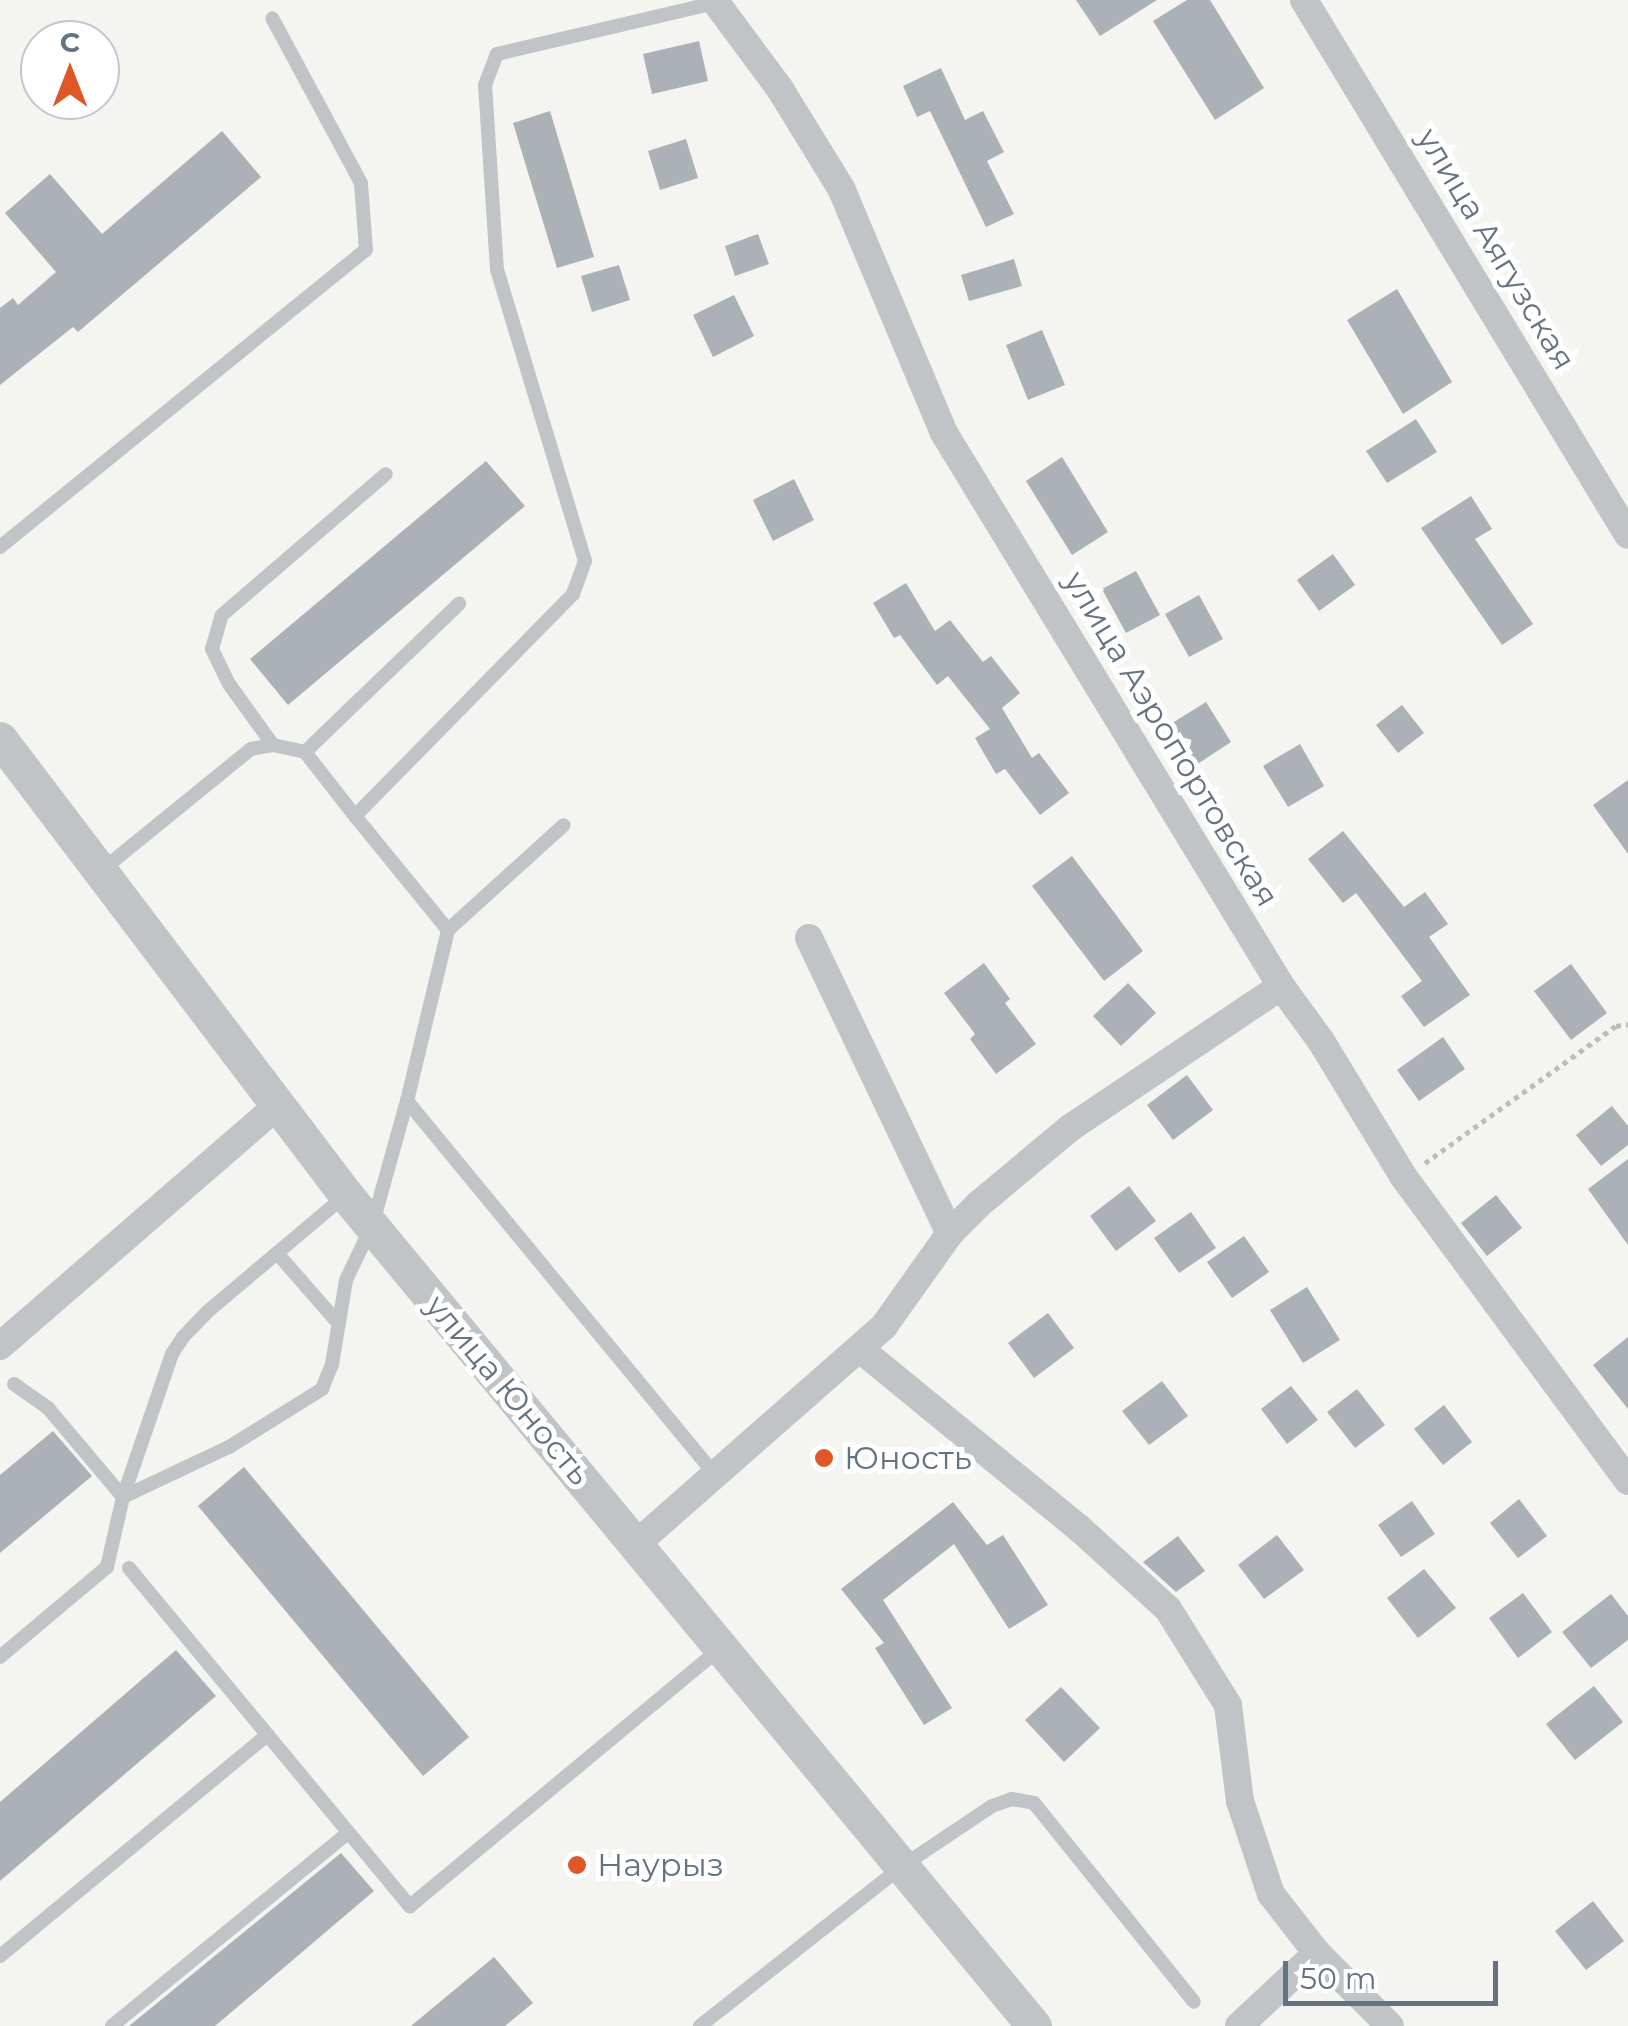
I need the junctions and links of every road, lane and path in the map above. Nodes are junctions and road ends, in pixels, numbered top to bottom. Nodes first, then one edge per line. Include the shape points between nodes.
1 (1304, 0) edge
2 (714, 1) edge
3 (272, 18) dead end
4 (386, 474) dead end
5 (1628, 535) edge
6 (0, 547) edge
7 (459, 604) dead end
8 (0, 739) edge
9 (273, 744) junction
10 (305, 752) junction
11 (355, 816) junction
12 (564, 824) dead end
13 (101, 871) junction
14 (448, 930) junction
15 (809, 938) dead end
16 (1281, 986) junction
17 (1628, 1024) edge
18 (407, 1100) junction
19 (276, 1107) junction
20 (1403, 1176) junction
21 (346, 1195) junction
22 (372, 1226) junction
23 (950, 1234) junction
24 (277, 1252) junction
25 (339, 1324) junction
26 (0, 1346) edge
27 (860, 1349) junction
28 (14, 1384) dead end
29 (715, 1474) junction
30 (1628, 1481) edge
31 (124, 1497) junction
32 (636, 1544) junction
33 (128, 1568) dead end
34 (721, 1648) junction
35 (0, 1657) edge
36 (267, 1735) junction
37 (348, 1833) junction
38 (904, 1865) junction
39 (1317, 1954) junction
40 (0, 1956) edge
41 (1194, 2002) dead end
42 (112, 2026) edge
43 (700, 2026) edge
44 (1034, 2026) edge
45 (1238, 2026) edge
46 (1390, 2026) edge

1 - 5 street, улица Аягузская
2 - 11 lane via 497,54 484,85 497,270 586,561 573,594
2 - 16 street, улица Аэропортовская via 841,188 944,434
3 - 6 lane via 362,183 366,250
4 - 9 lane via 222,615 212,649 228,684
7 - 10 lane
8 - 13 street, улица Юность
9 - 10 lane
9 - 13 lane via 252,749
10 - 11 lane
11 - 14 lane
12 - 14 lane
13 - 19 street, улица Юность
14 - 18 lane
15 - 23 street
16 - 20 street, улица Аэропортовская
16 - 23 street via 1070,1128
17 - 20 path via 1616,1026
18 - 22 lane
18 - 29 lane
19 - 21 street, улица Юность
19 - 26 street
20 - 30 street, улица Аэропортовская
21 - 22 street, улица Юность
21 - 24 lane
22 - 25 lane via 346,1280
22 - 32 street, улица Юность
23 - 27 street
24 - 25 lane
24 - 31 lane via 207,1312 172,1354
25 - 31 lane via 322,1389 230,1448
27 - 29 street
27 - 39 street via 1168,1609 1228,1705 1240,1801 1271,1894
28 - 31 lane via 48,1408
29 - 32 street
31 - 35 lane via 107,1568
32 - 34 street, улица Юность
33 - 36 lane
34 - 37 lane via 410,1906
34 - 38 street, улица Юность
36 - 37 lane
36 - 40 lane
37 - 42 lane
38 - 41 lane via 992,1806 1012,1798 1034,1803
38 - 43 lane
38 - 44 street, улица Юность
39 - 45 street
39 - 46 street

